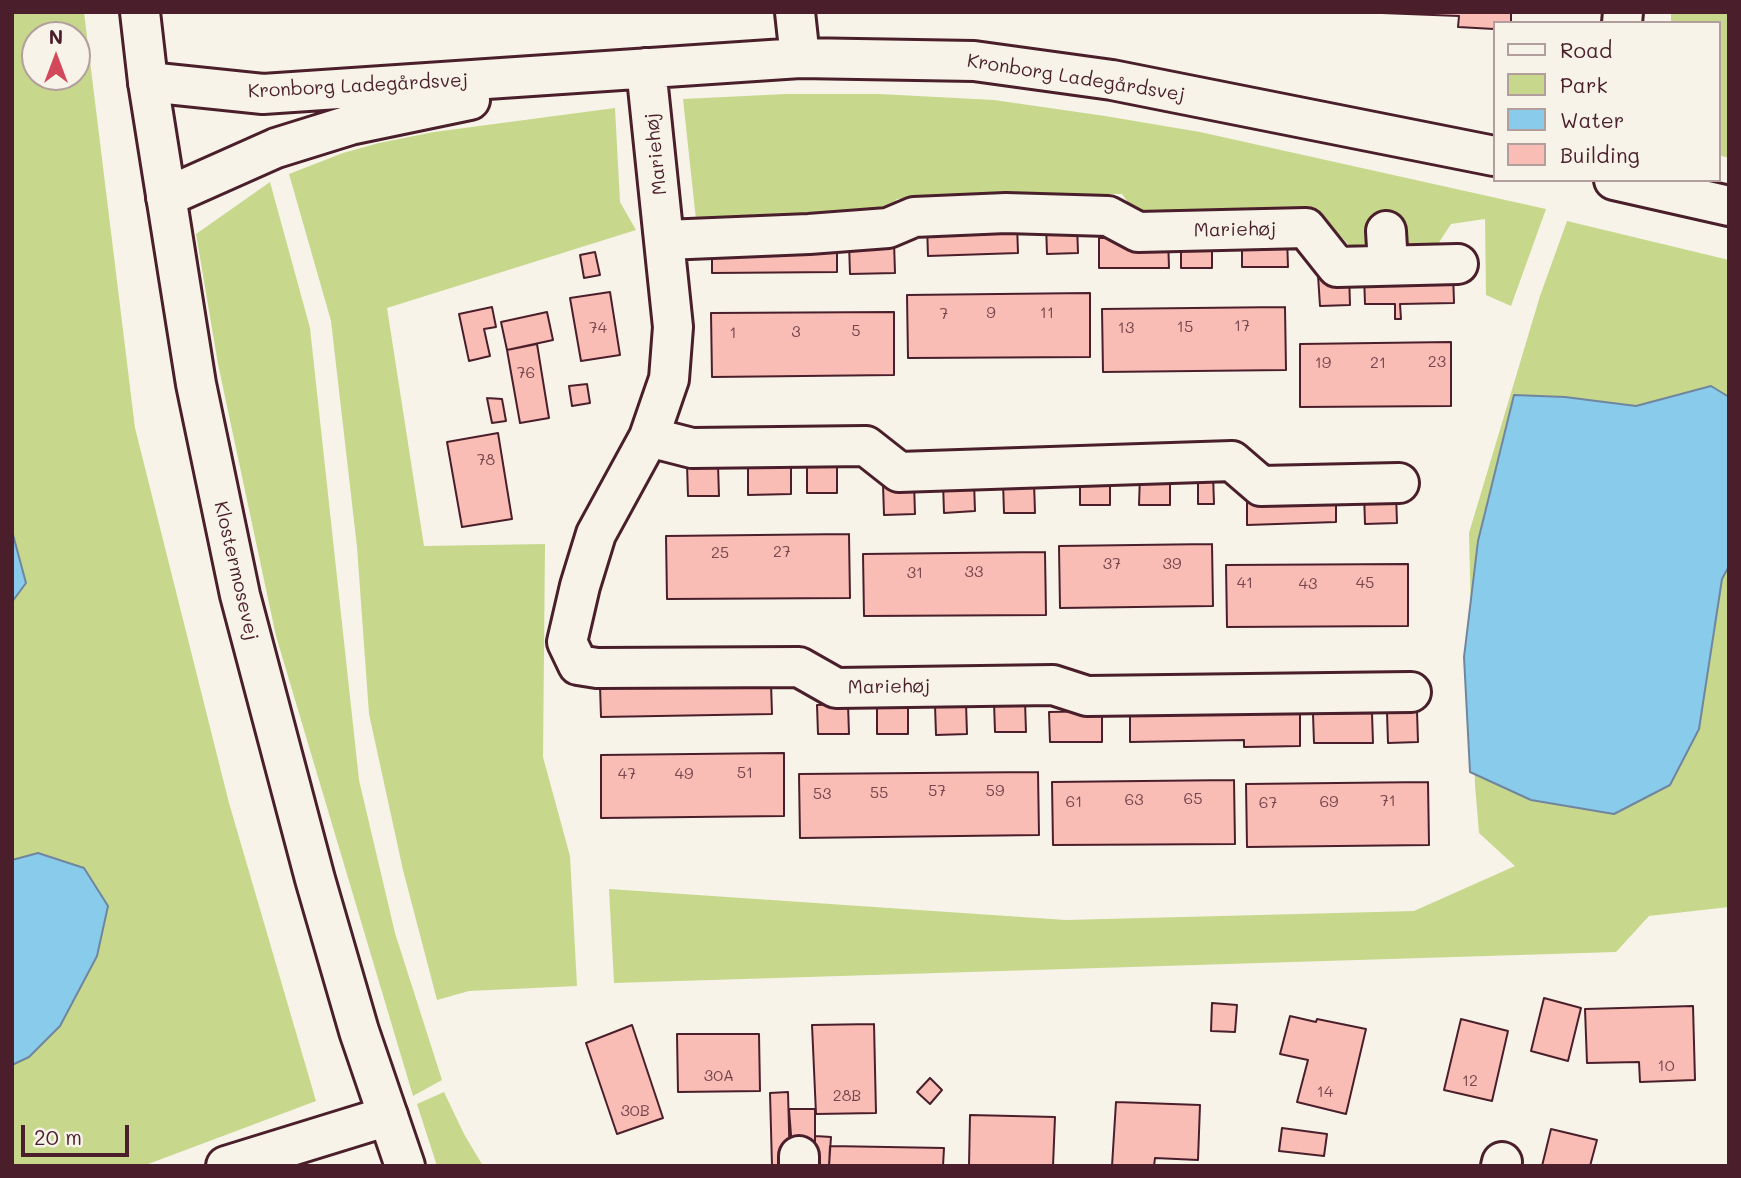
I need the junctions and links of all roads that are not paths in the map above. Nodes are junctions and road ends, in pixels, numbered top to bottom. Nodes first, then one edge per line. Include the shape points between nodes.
1 (140, 12) edge
2 (795, 12) edge
3 (800, 58) junction
4 (646, 68) junction
5 (527, 76) junction
6 (148, 82) junction
7 (1492, 156) edge
8 (1623, 182) edge
9 (166, 197) junction
10 (1729, 206) edge
11 (665, 240) junction
12 (1458, 264) dead end
13 (649, 437) junction
14 (1399, 483) dead end
15 (1411, 692) dead end
16 (388, 1116) junction
17 (226, 1166) edge
18 (405, 1166) edge

1 - 6 street, Klostermosevej
2 - 3 street
3 - 4 street, Kronborg Ladegårdsvej
3 - 7 street, Kronborg Ladegårdsvej via 974,61 1112,80
4 - 5 street, Kronborg Ladegårdsvej
4 - 11 street, Mariehøj
5 - 6 street, Kronborg Ladegårdsvej via 263,94
5 - 9 street, Kronborg Ladegårdsvej via 493,95 350,125 276,148
6 - 9 street, Klostermosevej
8 - 10 street
9 - 16 street, Klostermosevej via 196,384 240,595 315,879
11 - 12 street, Mariehøj via 888,228 914,218 1006,213 1108,216 1138,232 1306,228 1336,267 1387,248
11 - 13 street, Mariehøj via 673,327 669,379
13 - 14 street via 692,448 866,446 899,472 1232,461 1261,486
13 - 15 street, Mariehøj via 596,534 567,642 578,665 799,667 836,688 1053,685 1087,696
16 - 17 street
16 - 18 street, Klostermosevej

